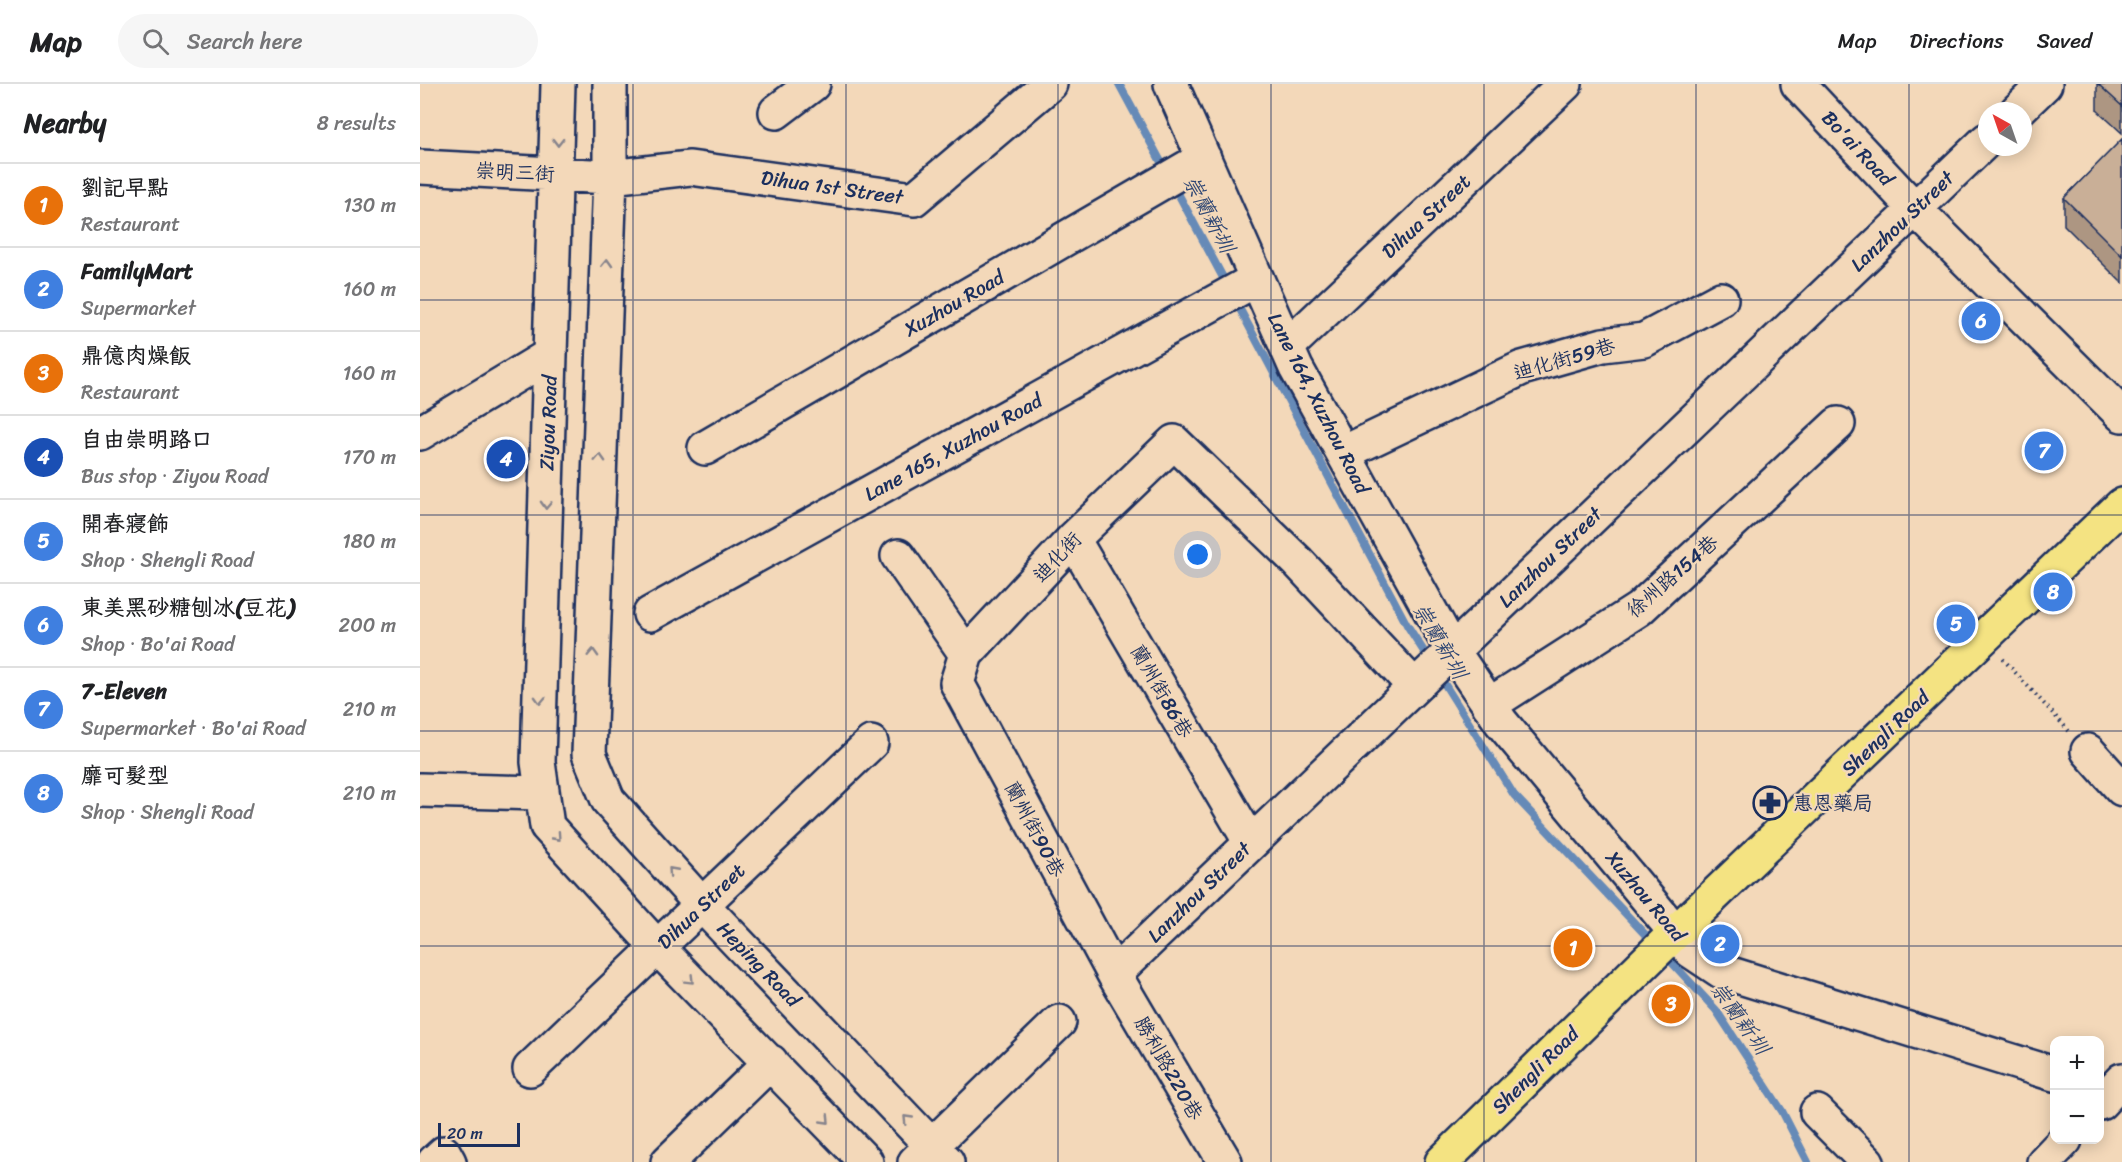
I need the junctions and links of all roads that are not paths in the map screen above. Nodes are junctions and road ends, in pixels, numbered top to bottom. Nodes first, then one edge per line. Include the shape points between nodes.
1 (558, 84) edge
2 (610, 84) edge
3 (813, 84) edge
4 (1050, 84) edge
5 (1171, 84) edge
6 (1798, 84) edge
7 (2045, 84) edge
8 (1550, 89) edge
9 (2026, 102) edge
10 (776, 112) dead end
11 (1978, 149) edge
12 (420, 167) edge
13 (1181, 172) junction
14 (557, 174) junction
15 (610, 177) junction
16 (1915, 210) junction
17 (1240, 288) junction
18 (1721, 299) dead end
19 (1287, 347) junction
20 (550, 355) junction
21 (2122, 415) edge
22 (1838, 424) dead end
23 (420, 433) edge
24 (1174, 442) joint
25 (705, 448) dead end
26 (1343, 453) junction
27 (2122, 505) edge
28 (1073, 538) junction
29 (898, 556) dead end
30 (650, 614) dead end
31 (1434, 668) junction
32 (962, 669) junction
33 (1489, 705) junction
34 (871, 743) dead end
35 (2088, 752) road end
36 (540, 778) junction
37 (2122, 789) edge
38 (420, 790) edge
39 (1251, 843) junction
40 (702, 905) junction
41 (1665, 943) junction
42 (658, 948) junction
43 (1114, 974) junction
44 (1059, 1022) dead end
45 (771, 1062) junction
46 (530, 1069) dead end
47 (2050, 1072) edge
48 (1817, 1112) dead end
49 (2061, 1144) edge
50 (931, 1156) edge
51 (668, 1162) edge
52 (866, 1162) edge
53 (1224, 1162) edge
54 (1442, 1162) edge
55 (1867, 1162) edge
56 (2044, 1162) edge

1 -> 14 street, Ziyou Road
2 - 15 street
3 - 10 street
4 - 15 street, Dihua 1st Street via 914,199 690,168
5 - 13 street, Lane 164, Xuzhou Road
6 - 16 street, Bo'ai Road
7 - 9 street
8 - 19 street, Dihua Street
11 - 16 street, Lanzhou Street
12 - 14 street, 崇明三街
13 - 17 street, Lane 164, Xuzhou Road
13 - 25 street, Xuzhou Road
14 - 15 street, 崇明三街
14 - 20 street, Ziyou Road
40 -> 15 street, Heping Road via 608,800 589,754
16 - 21 street, Bo'ai Road
16 - 31 street, Lanzhou Street
17 - 19 street, Lane 164, Xuzhou Road
17 - 30 street, Lane 165, Xuzhou Road
18 - 26 street, 迪化街59巷 via 1644,340 1603,345 1522,368
19 - 26 street, Lane 164, Xuzhou Road
20 - 23 street
20 -> 36 street, Ziyou Road
22 - 33 street, 徐州路154巷 via 1639,609
24 - 28 street, 迪化街
24 - 31 street, Xuzhou Road via 1298,562
26 - 31 street, Lane 164, Xuzhou Road
27 - 41 main road, Shengli Road
28 - 32 street, 迪化街
28 - 39 street, 蘭州街86巷
29 - 32 street, 蘭州街90巷
31 - 33 street, Xuzhou Road
31 - 39 street, Lanzhou Street
32 - 43 street, 蘭州街90巷
33 - 41 street, Xuzhou Road
34 - 40 street, Dihua Street
35 - 37 street
36 - 38 street
36 -> 42 street via 547,826
39 - 43 street, Lanzhou Street
40 - 42 street, Dihua Street
50 -> 40 street, Heping Road
41 - 47 street, Xuzhou Road via 1691,951 1721,971
41 - 54 main road, Shengli Road
42 -> 45 street
42 - 46 street, Dihua Street
43 - 53 street, 勝利路220巷
44 - 50 street
45 - 51 street
45 -> 52 street
48 - 55 street
49 - 56 street

